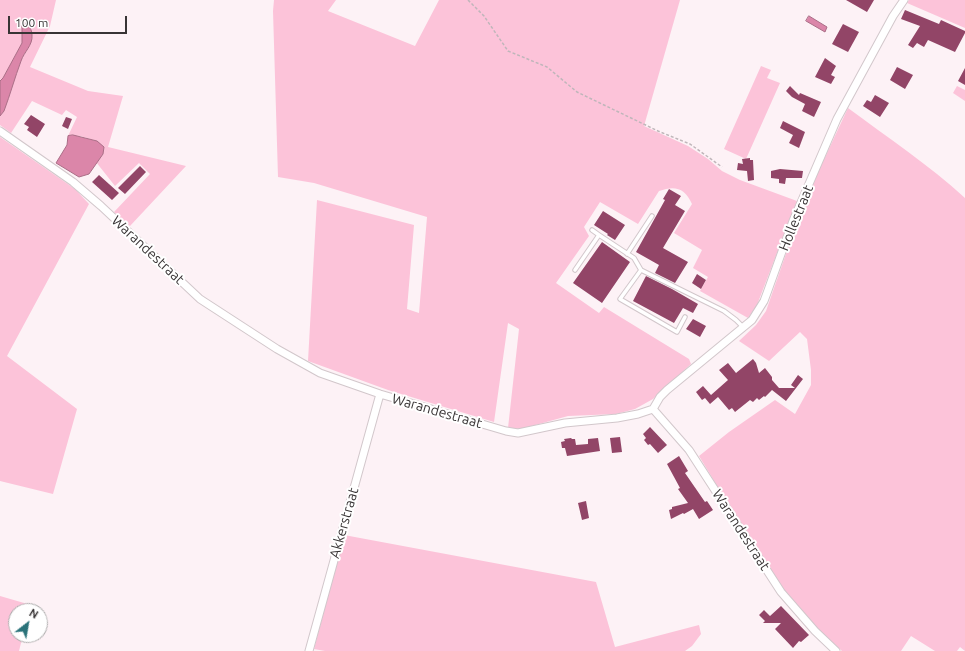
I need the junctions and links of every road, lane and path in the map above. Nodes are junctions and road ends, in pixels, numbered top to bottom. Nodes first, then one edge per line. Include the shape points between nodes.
1 (468, 0) edge
2 (904, 0) edge
3 (0, 131) edge
4 (722, 167) dead end
5 (652, 216) dead end
6 (592, 230) dead end
7 (599, 235) junction
8 (628, 254) junction
9 (575, 270) dead end
10 (641, 270) junction
11 (685, 317) dead end
12 (743, 327) junction
13 (380, 394) junction
14 (653, 408) junction
15 (309, 651) edge
16 (836, 651) edge

1 - 4 path via 484,16 508,51 547,67 577,92 690,144
2 - 12 street, Hollestraat via 837,119 764,301 752,320
3 - 13 street, Warandestraat via 73,182 200,299 277,349 320,373
5 - 8 lane
6 - 7 lane
7 - 8 lane
7 - 9 lane
8 - 10 lane via 634,258
10 - 11 lane via 620,299 677,332
10 - 12 lane via 724,311
12 - 14 street, Hollestraat via 667,390
13 - 14 street, Warandestraat via 518,433 565,423 617,418
13 - 15 street, Akkerstraat
14 - 16 street, Warandestraat via 689,450 781,592

